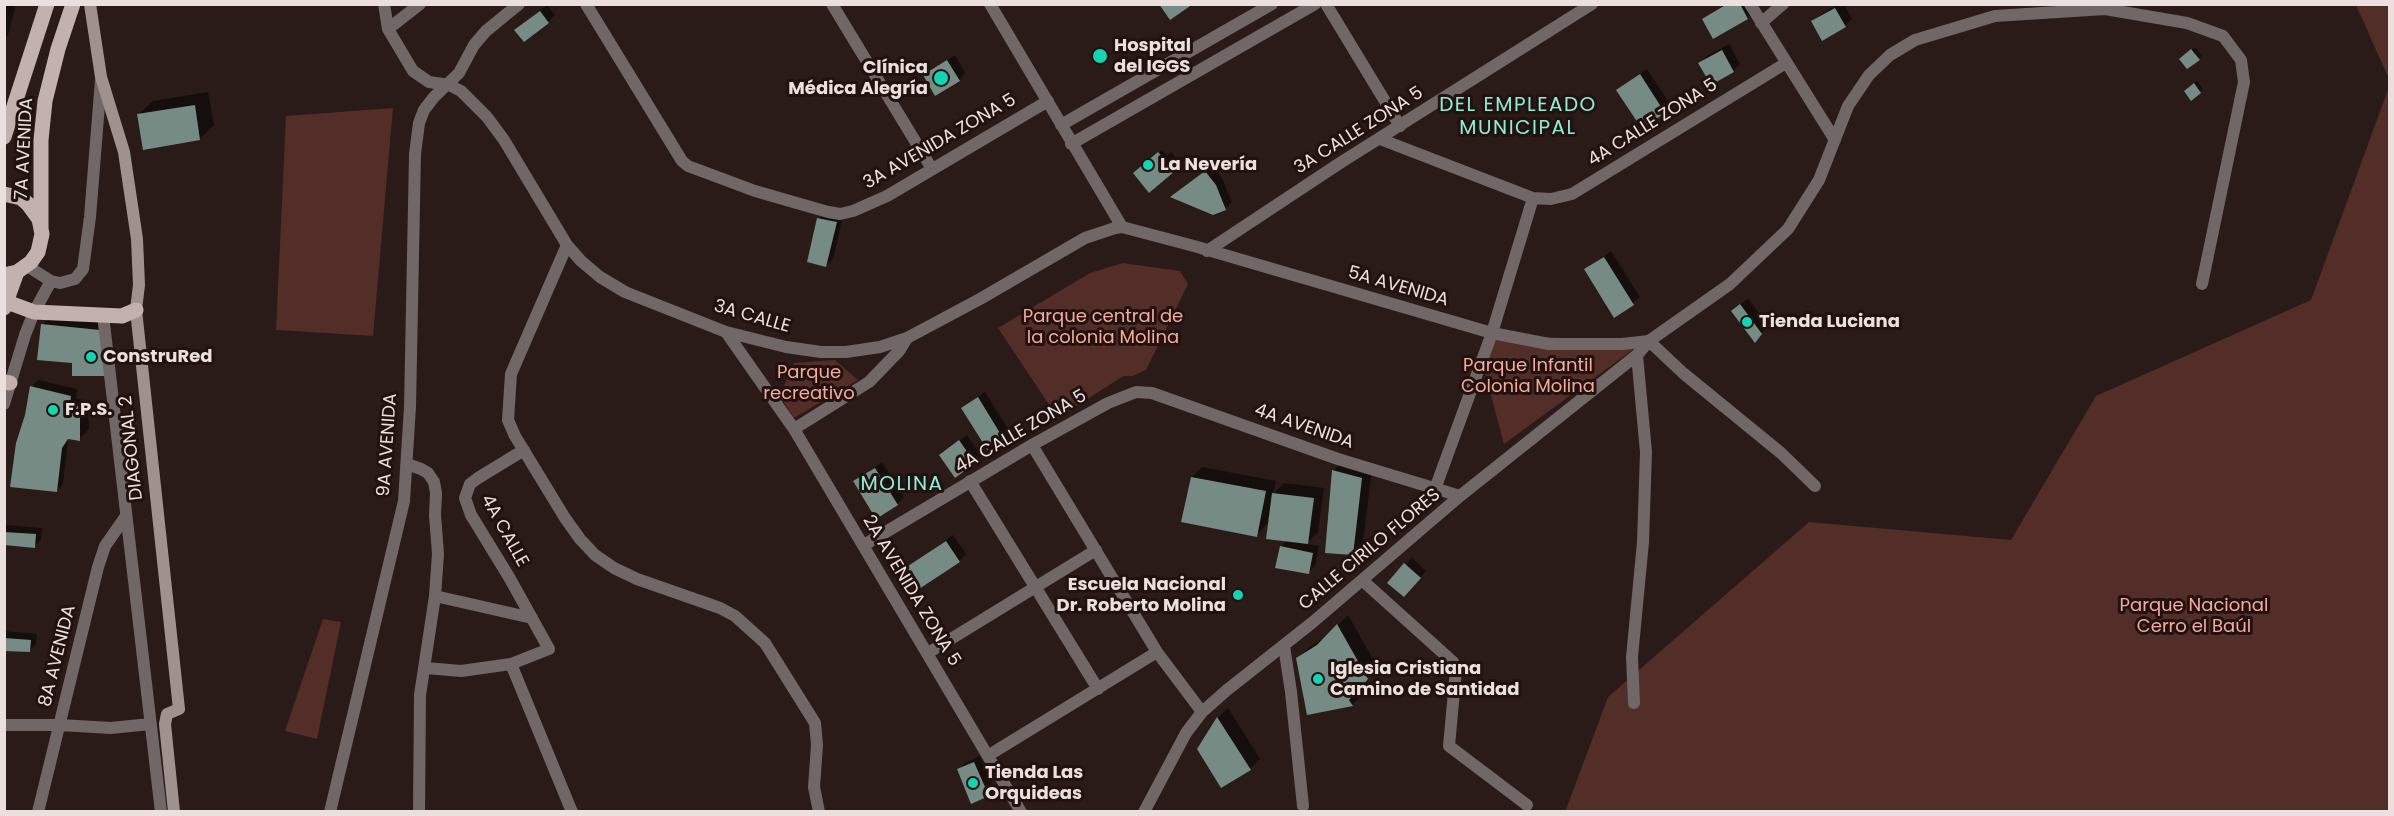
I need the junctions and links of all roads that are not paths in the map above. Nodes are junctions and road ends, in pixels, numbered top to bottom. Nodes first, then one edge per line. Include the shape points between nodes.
1 (46, 4) edge
2 (73, 4) edge
3 (90, 4) edge
4 (384, 4) edge
5 (420, 4) edge
6 (519, 4) edge
7 (586, 4) edge
8 (832, 4) edge
9 (990, 4) edge
10 (1272, 4) edge
11 (1315, 4) edge
12 (1326, 4) edge
13 (1592, 4) edge
14 (1750, 4) edge
15 (1784, 4) edge
16 (1761, 23) junction
17 (388, 29) junction
18 (1786, 63) junction
19 (101, 77) junction
20 (449, 85) junction
21 (1047, 101) junction
22 (1061, 125) junction
23 (1400, 126) junction
24 (4, 137) edge
25 (1380, 139) junction
26 (1835, 140) junction
27 (1071, 144) junction
28 (932, 169) junction
29 (4, 194) edge
30 (1533, 198) junction
31 (41, 228) junction
32 (1122, 228) junction
33 (567, 245) junction
34 (1208, 251) junction
35 (16, 271) edge
36 (51, 281) junction
37 (2202, 285) dead end
38 (6, 305) edge
39 (136, 310) junction
40 (34, 312) junction
41 (103, 315) junction
42 (726, 332) junction
43 (1492, 333) junction
44 (907, 338) junction
45 (1649, 341) junction
46 (1637, 355) junction
47 (7, 383) edge
48 (1136, 392) joint
49 (4, 404) edge
50 (794, 429) junction
51 (1032, 446) junction
52 (524, 450) junction
53 (406, 464) junction
54 (970, 481) junction
55 (1815, 486) dead end
56 (1435, 489) junction
57 (1460, 496) junction
58 (126, 516) junction
59 (864, 545) junction
60 (1096, 550) junction
61 (1362, 580) junction
62 (1036, 587) junction
63 (435, 596) junction
64 (532, 618) junction
65 (1284, 646) junction
66 (1157, 652) junction
67 (928, 653) junction
68 (511, 664) junction
69 (426, 668) junction
70 (1098, 688) junction
71 (1634, 703) dead end
72 (1202, 712) junction
73 (150, 724) junction
74 (4, 725) edge
75 (60, 725) junction
76 (989, 755) junction
77 (1527, 805) dead end
78 (1303, 806) dead end
79 (38, 812) edge
80 (161, 812) edge
81 (174, 812) edge
82 (330, 812) edge
83 (419, 812) edge
84 (572, 812) edge
85 (819, 812) edge
86 (1021, 812) edge
87 (1144, 812) edge

1 - 24 main road, 7A AVENIDA
2 - 31 main road, 7A AVENIDA via 45,101
3 - 19 street, DIAGONAL 2
4 - 17 street
5 - 17 street
6 - 20 street, 9A AVENIDA via 474,45
7 - 28 street, 3A AVENIDA ZONA 5 via 677,155 688,166 755,191 840,214 887,196
8 - 28 street
9 - 21 street
10 - 22 street
11 - 27 street
12 - 23 street
13 - 23 street, 3A CALLE ZONA 5
14 - 16 street
15 - 16 street
16 - 18 street
17 - 20 street via 420,77
18 - 26 street
18 - 30 street, 4A CALLE ZONA 5 via 1572,194
19 - 36 street, DIAGONAL 2 via 85,261 75,279
19 - 39 street, DIAGONAL 2 via 124,152 133,210 139,264
20 - 33 street, 3A CALLE via 461,91 504,140
20 - 53 street, 9A AVENIDA via 424,110 415,154
21 - 22 street
21 - 28 street, 3A AVENIDA ZONA 5
22 - 27 street
23 - 25 street, 3A CALLE ZONA 5
25 - 30 street
25 - 34 street, 3A CALLE ZONA 5
26 - 37 street, 5A AVENIDA via 1848,106 1869,75 1890,55 1915,40 1995,16 2105,9 2187,23 2223,36 2241,60 2244,82
26 - 45 street, 5A AVENIDA via 1819,180 1788,229 1730,284
27 - 32 street
29 - 31 main road via 28,204
30 - 43 street
31 - 35 main road, 7A AVENIDA via 38,252
32 - 34 street, 5A AVENIDA
32 - 44 street, 3A CALLE via 1085,238
33 - 42 street, 3A CALLE via 580,261 625,292
33 - 52 street via 511,374 508,420
34 - 43 street, 5A AVENIDA
35 - 36 street
35 - 38 main road, 7A AVENIDA
36 - 40 street
38 - 40 main road
39 - 41 main road via 122,316
39 - 81 street, DIAGONAL 2 via 179,709 167,714 165,724
40 - 41 main road
40 - 47 street
41 - 58 street
42 - 44 street, 3A CALLE via 821,352 880,347
42 - 50 street, 2A AVENIDA ZONA 5
43 - 45 street, 5A AVENIDA via 1549,344
43 - 56 street
44 - 50 street via 869,382
45 - 46 street, CALLE CIRILO FLORES
45 - 55 street
46 - 57 street, CALLE CIRILO FLORES
46 - 71 street via 1646,452 1643,542 1632,657
47 - 49 street
48 - 51 street, 4A CALLE ZONA 5 via 1108,403
48 - 56 street, 4A AVENIDA via 1152,393
50 - 59 street, 2A AVENIDA ZONA 5
51 - 54 street, 4A CALLE ZONA 5
51 - 60 street
52 - 64 street, 4A CALLE via 470,484 465,498 471,515
52 - 85 street via 565,518 595,555 637,579 720,608 765,643 815,723 814,787
53 - 63 street via 428,473 434,482 438,554
53 - 82 street, 9A AVENIDA via 404,501
54 - 59 street, 4A CALLE ZONA 5
54 - 62 street
56 - 57 street, 4A AVENIDA
57 - 61 street, CALLE CIRILO FLORES
58 - 73 street
58 - 75 street, 8A AVENIDA via 105,546 98,567
59 - 67 street, 2A AVENIDA ZONA 5
60 - 62 street
60 - 66 street
61 - 65 street, CALLE CIRILO FLORES
61 - 77 street via 1453,662 1456,670 1449,746
62 - 67 street
62 - 70 street
63 - 64 street
63 - 69 street
64 - 68 street, 4A CALLE via 549,649
65 - 72 street, CALLE CIRILO FLORES
65 - 78 street
66 - 70 street
66 - 72 street
67 - 76 street, 2A AVENIDA ZONA 5
68 - 69 street, 4A CALLE via 461,671
68 - 84 street
69 - 83 street via 420,695
70 - 76 street
72 - 87 street, CALLE CIRILO FLORES via 1186,733
73 - 75 street via 111,728
73 - 80 street
74 - 75 street
75 - 79 street, 8A AVENIDA
76 - 86 street, 2A AVENIDA ZONA 5

